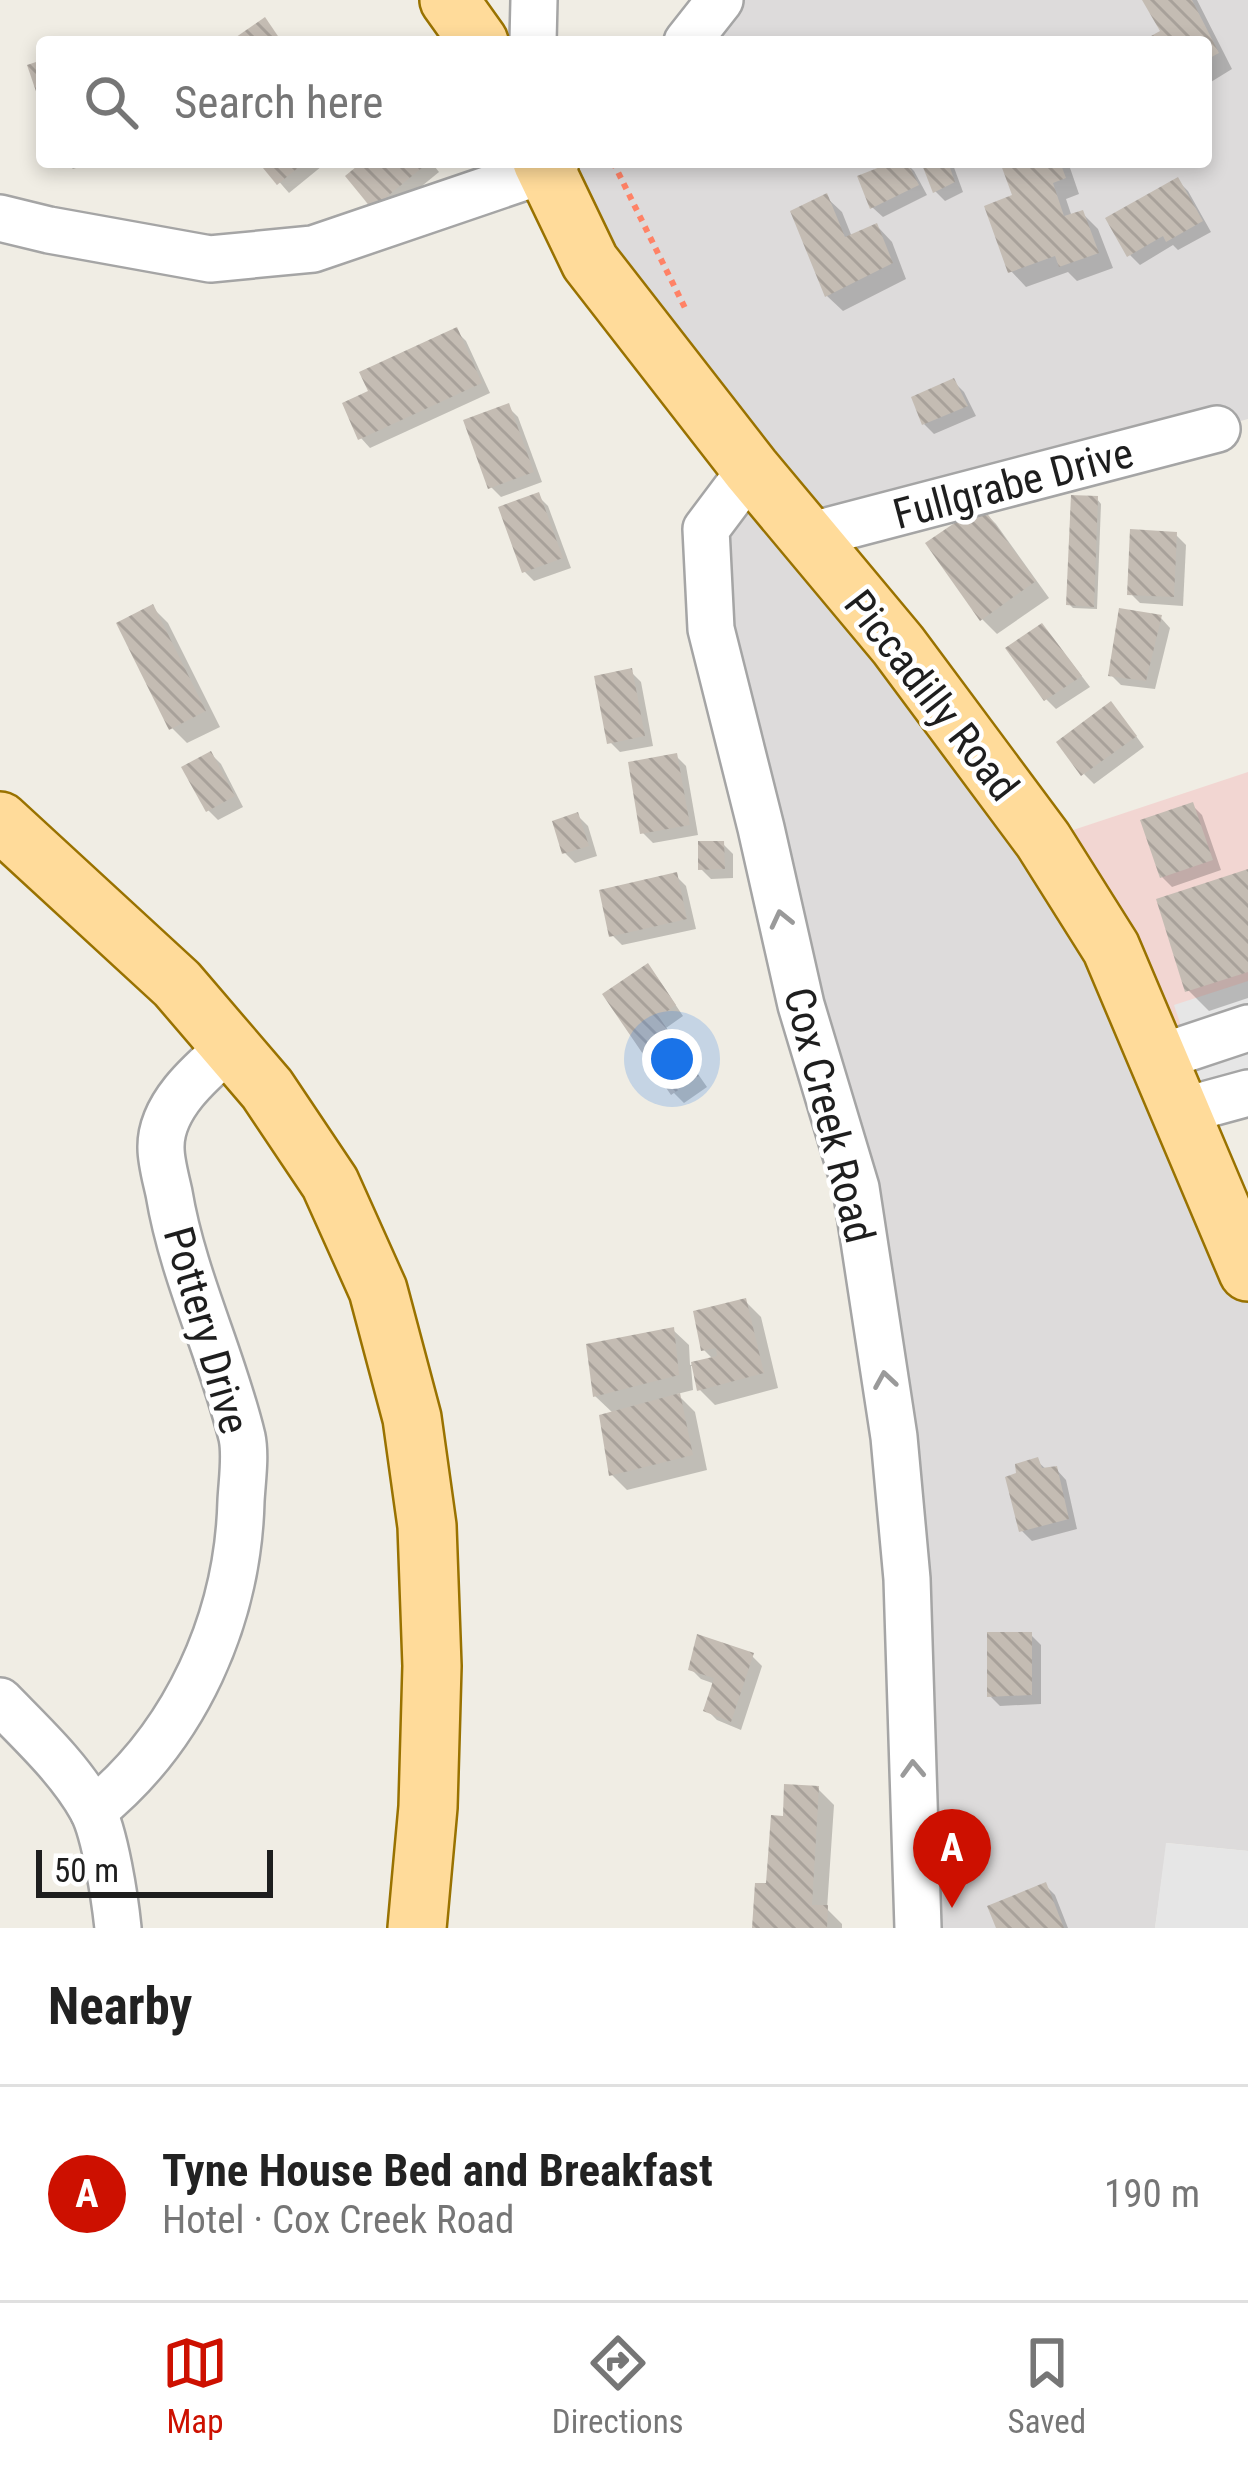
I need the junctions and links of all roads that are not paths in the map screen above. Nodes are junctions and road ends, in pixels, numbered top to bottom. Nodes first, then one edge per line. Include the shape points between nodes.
1 (449, 0) edge
2 (533, 0) edge
3 (720, 0) edge
4 (475, 36) edge
5 (533, 36) edge
6 (691, 36) edge
7 (539, 168) edge
8 (548, 168) edge
9 (0, 218) edge
10 (1217, 429) dead end
11 (752, 469) junction
12 (808, 536) junction
13 (0, 821) edge
14 (1248, 1028) edge
15 (231, 1046) junction
16 (1158, 1058) junction
17 (1248, 1093) edge
18 (1182, 1111) junction
19 (1248, 1272) edge
20 (0, 1701) edge
21 (428, 1808) junction
22 (93, 1811) junction
23 (118, 1928) edge
24 (417, 1928) edge
25 (433, 1928) edge
26 (918, 1928) edge

1 - 4 main road
2 - 5 street
3 - 6 street
7 - 9 street via 313,249 210,259
8 - 11 main road, Piccadilly Road via 590,262
10 - 12 street, Fullgrabe Drive
11 - 12 main road, Piccadilly Road
26 -> 11 street, Cox Creek Road via 907,1579 856,1188 800,1005 711,629 706,529
12 - 16 main road, Piccadilly Road via 1043,840 1111,948
13 - 15 main road via 177,983
14 - 16 street
15 - 21 main road via 330,1183 378,1290 412,1418 427,1526
15 - 22 street, Pottery Drive via 173,1106 160,1145 173,1220 243,1442 240,1540 220,1630 171,1728
16 - 18 main road, Piccadilly Road
17 - 18 street
18 - 19 main road, Piccadilly Road
20 - 22 street
21 - 24 main road
21 - 25 main road
22 - 23 street

